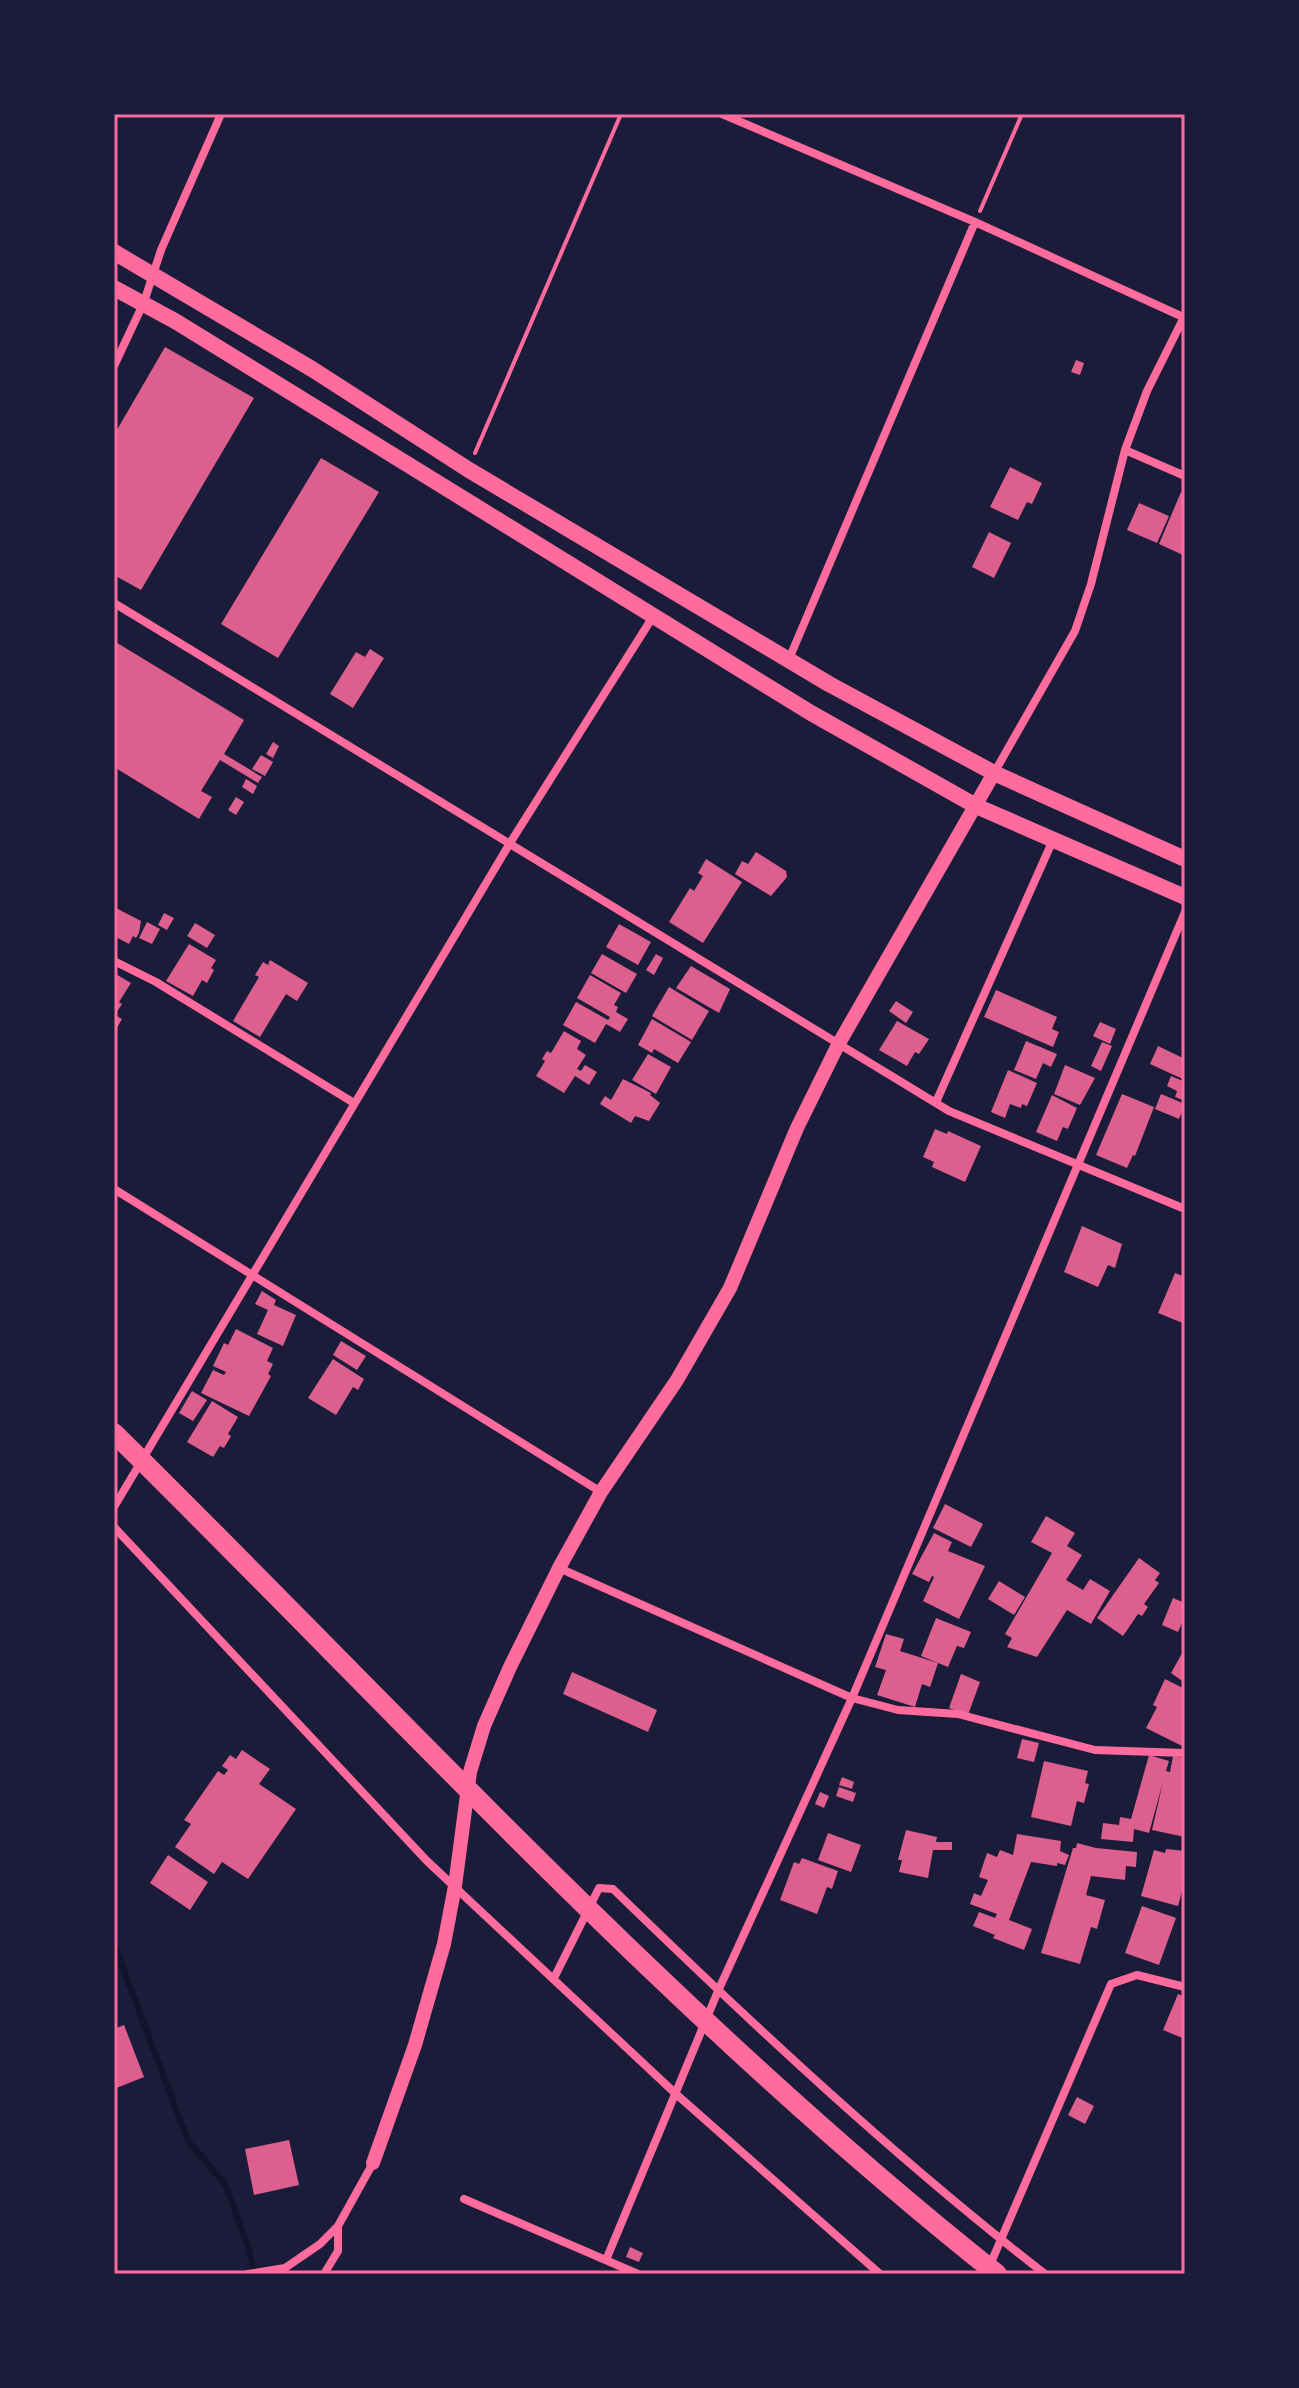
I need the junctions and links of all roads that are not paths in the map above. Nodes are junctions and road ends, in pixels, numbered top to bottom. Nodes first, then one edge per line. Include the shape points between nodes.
1 (221, 114) edge
2 (722, 114) edge
3 (975, 222) junction
4 (114, 252) edge
5 (153, 275) junction
6 (114, 288) edge
7 (144, 302) junction
8 (1184, 316) edge
9 (114, 366) edge
10 (1125, 450) junction
11 (1185, 476) edge
12 (114, 603) edge
13 (654, 615) junction
14 (789, 660) junction
15 (994, 773) junction
16 (976, 806) junction
17 (1053, 840) junction
18 (510, 843) junction
19 (1185, 859) edge
20 (1185, 897) edge
21 (1185, 912) edge
22 (114, 961) edge
23 (838, 1045) junction
24 (936, 1102) junction
25 (354, 1103) junction
26 (1080, 1164) junction
27 (114, 1189) edge
28 (1185, 1209) edge
29 (252, 1275) junction
30 (114, 1433) edge
31 (601, 1492) junction
32 (114, 1507) edge
33 (114, 1527) edge
34 (559, 1568) junction
35 (852, 1698) junction
36 (1185, 1753) edge
37 (455, 1886) junction
38 (554, 1978) junction
39 (1185, 1987) edge
40 (718, 1991) junction
41 (676, 2094) junction
42 (373, 2163) joint
43 (464, 2199) dead end
44 (338, 2226) junction
45 (1001, 2240) junction
46 (606, 2260) junction
47 (248, 2274) edge
48 (324, 2274) edge
49 (638, 2274) edge
50 (880, 2274) edge
51 (986, 2274) edge
52 (997, 2274) edge
53 (1045, 2274) edge

1 - 5 street
2 - 3 street
3 - 8 street
3 - 14 street
4 - 5 main road
5 - 7 street
5 - 14 main road
6 - 7 main road
7 - 9 street
7 - 13 main road
8 - 10 street
10 - 11 street
10 - 15 street via 1075,631
12 - 18 street
13 - 16 main road via 811,713
13 - 18 street
14 - 15 main road
15 - 16 street
15 - 19 main road
16 - 17 main road
16 - 23 street
17 - 20 main road
17 - 24 street
18 - 23 street
18 - 25 street
21 - 26 street
22 - 25 street
23 - 24 street
23 - 31 street via 730,1288 677,1380
24 - 26 street
25 - 29 street
26 - 28 street
26 - 35 street
27 - 29 street
29 - 31 street
29 - 32 street
30 - 52 highway via 691,2010 826,2132
31 - 34 street
33 - 37 street
34 - 35 street
34 - 37 street via 484,1726 470,1772
35 - 36 street via 898,1710 958,1714 1095,1750
35 - 40 street
37 - 38 street
37 - 42 street via 415,2045
38 - 40 street via 599,1888 613,1889
38 - 41 street
39 - 45 street via 1137,1975 1111,1984
40 - 41 street
40 - 45 street
41 - 46 street
41 - 50 street
42 - 44 street
43 - 46 street
44 - 47 street via 285,2268
44 - 48 street via 338,2251
45 - 51 street
45 - 53 street
46 - 49 street

